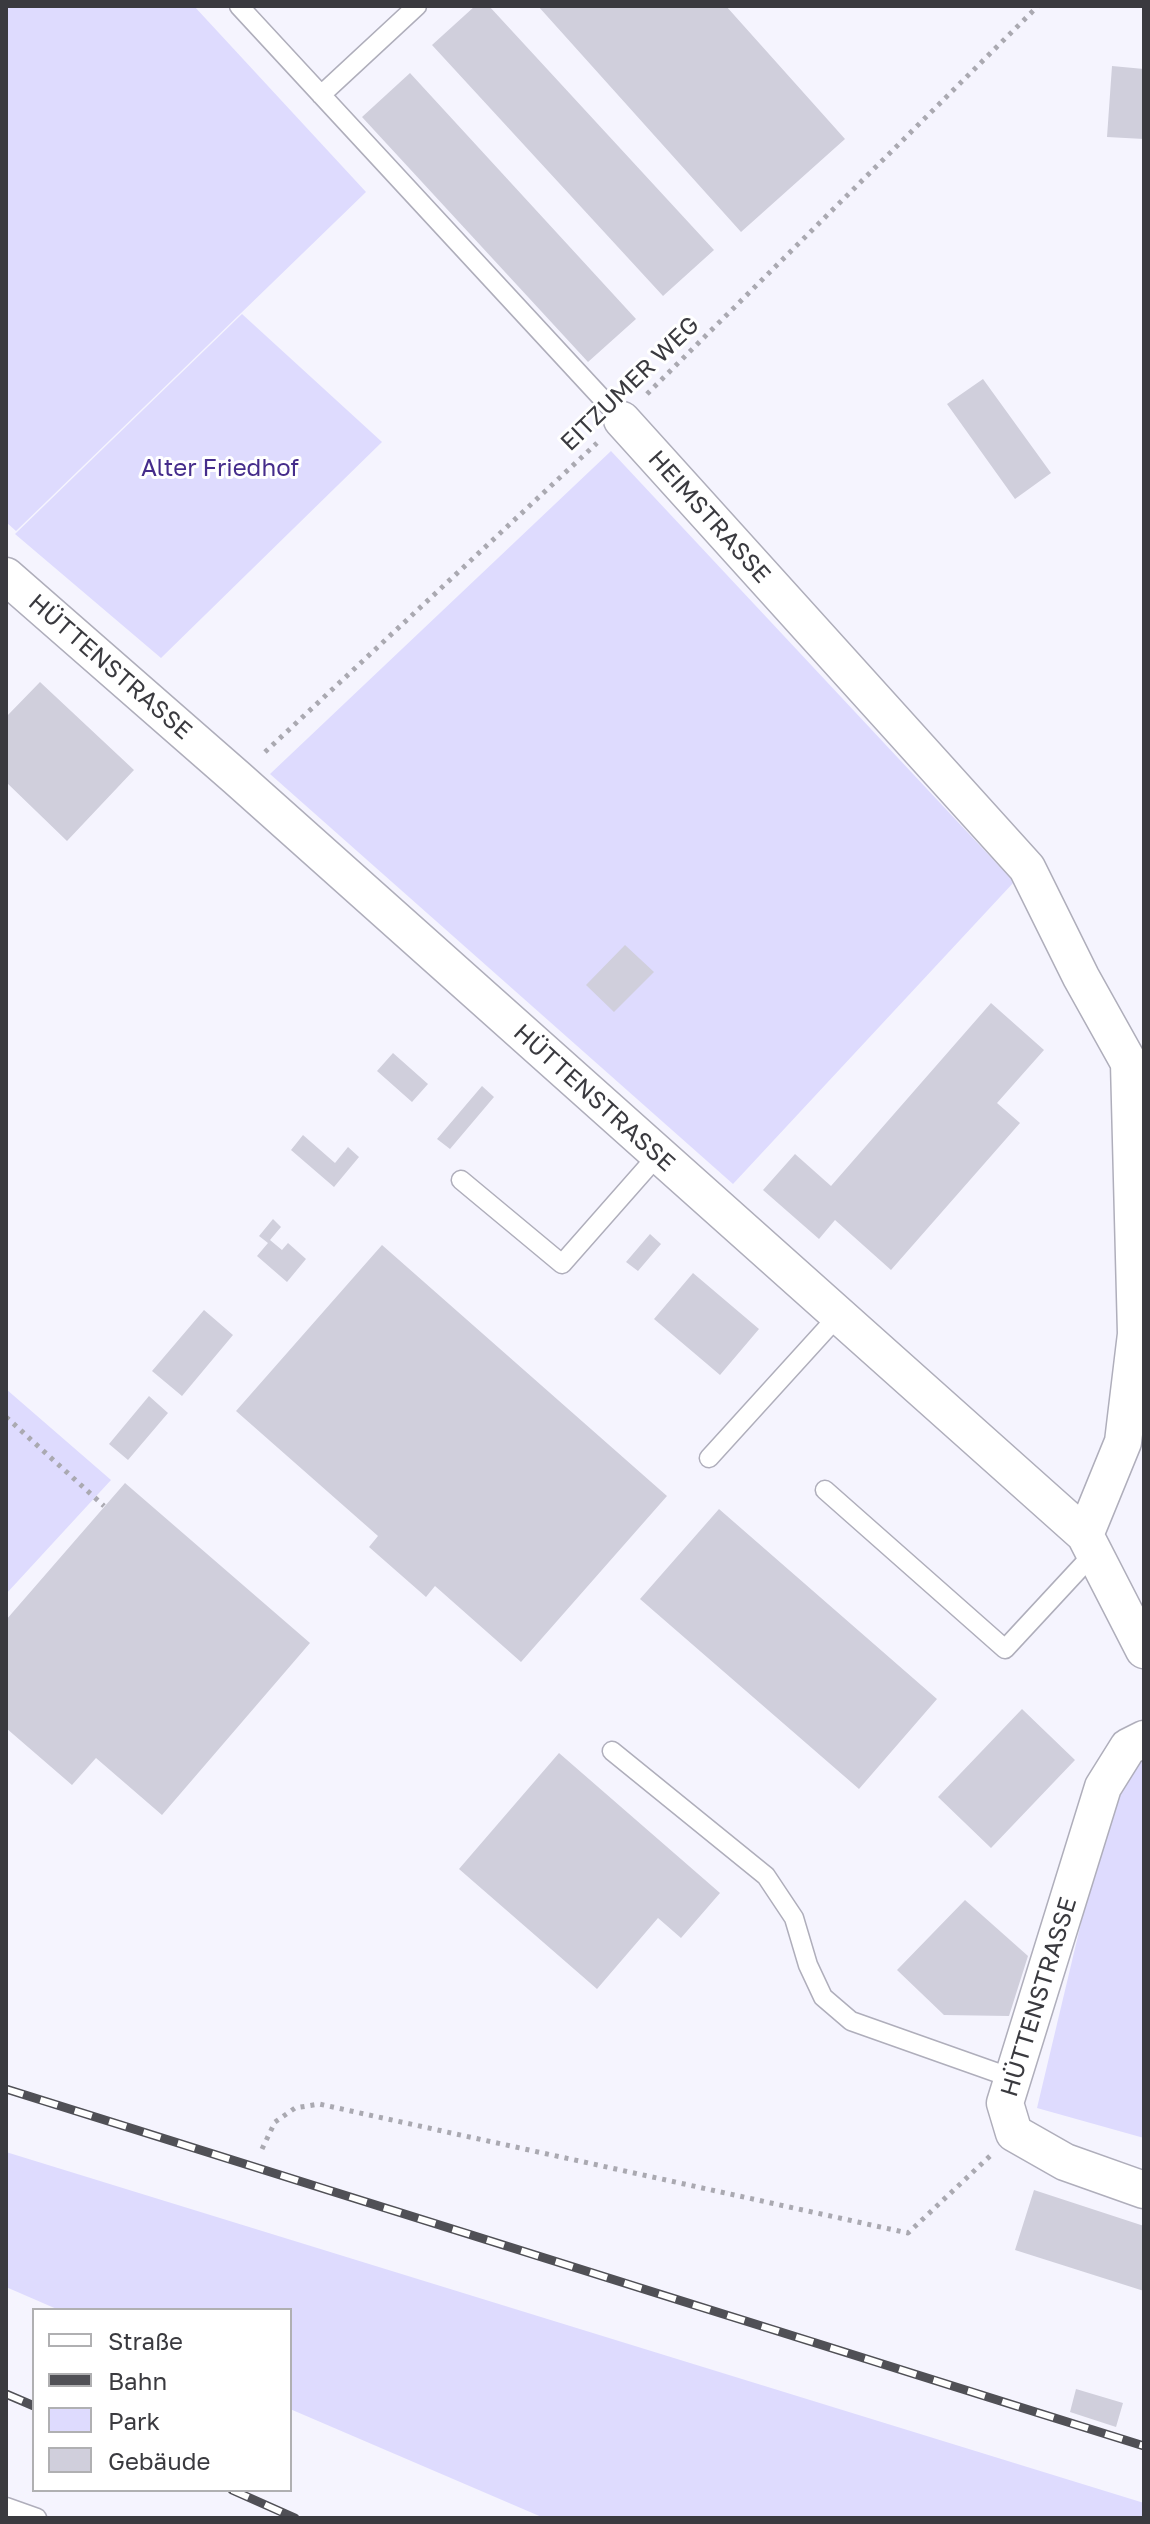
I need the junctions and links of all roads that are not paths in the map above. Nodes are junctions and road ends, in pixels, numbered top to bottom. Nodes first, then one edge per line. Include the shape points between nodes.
1 (239, 6) edge
2 (417, 6) edge
3 (321, 95) junction
4 (622, 420) joint
5 (6, 576) edge
6 (1136, 1065) edge
7 (658, 1155) junction
8 (461, 1180) dead end
9 (838, 1316) junction
10 (709, 1458) dead end
11 (825, 1490) dead end
12 (1089, 1544) junction
13 (1144, 1650) edge
14 (1144, 1739) edge
15 (612, 1751) dead end
16 (1012, 2078) junction
17 (1144, 2190) edge
18 (6, 2507) edge
19 (37, 2518) edge

1 - 3 lane, HEIMSTRASSE
2 - 3 lane
3 - 4 lane, HEIMSTRASSE
4 - 6 street, HEIMSTRASSE via 1027,868 1081,977
5 - 7 street, HÜTTENSTRASSE
6 - 12 street via 1136,1334 1123,1442
7 - 8 lane via 562,1264
7 - 9 street, HÜTTENSTRASSE
9 - 10 lane
9 - 12 street, HÜTTENSTRASSE
11 - 12 lane via 1005,1649
12 - 13 street, HÜTTENSTRASSE
14 - 16 street, HÜTTENSTRASSE via 1128,1747 1103,1787
15 - 16 lane via 766,1876 794,1918 823,1997 851,2021
16 - 17 street, HÜTTENSTRASSE via 1005,2103 1014,2133 1065,2162
18 - 19 lane

